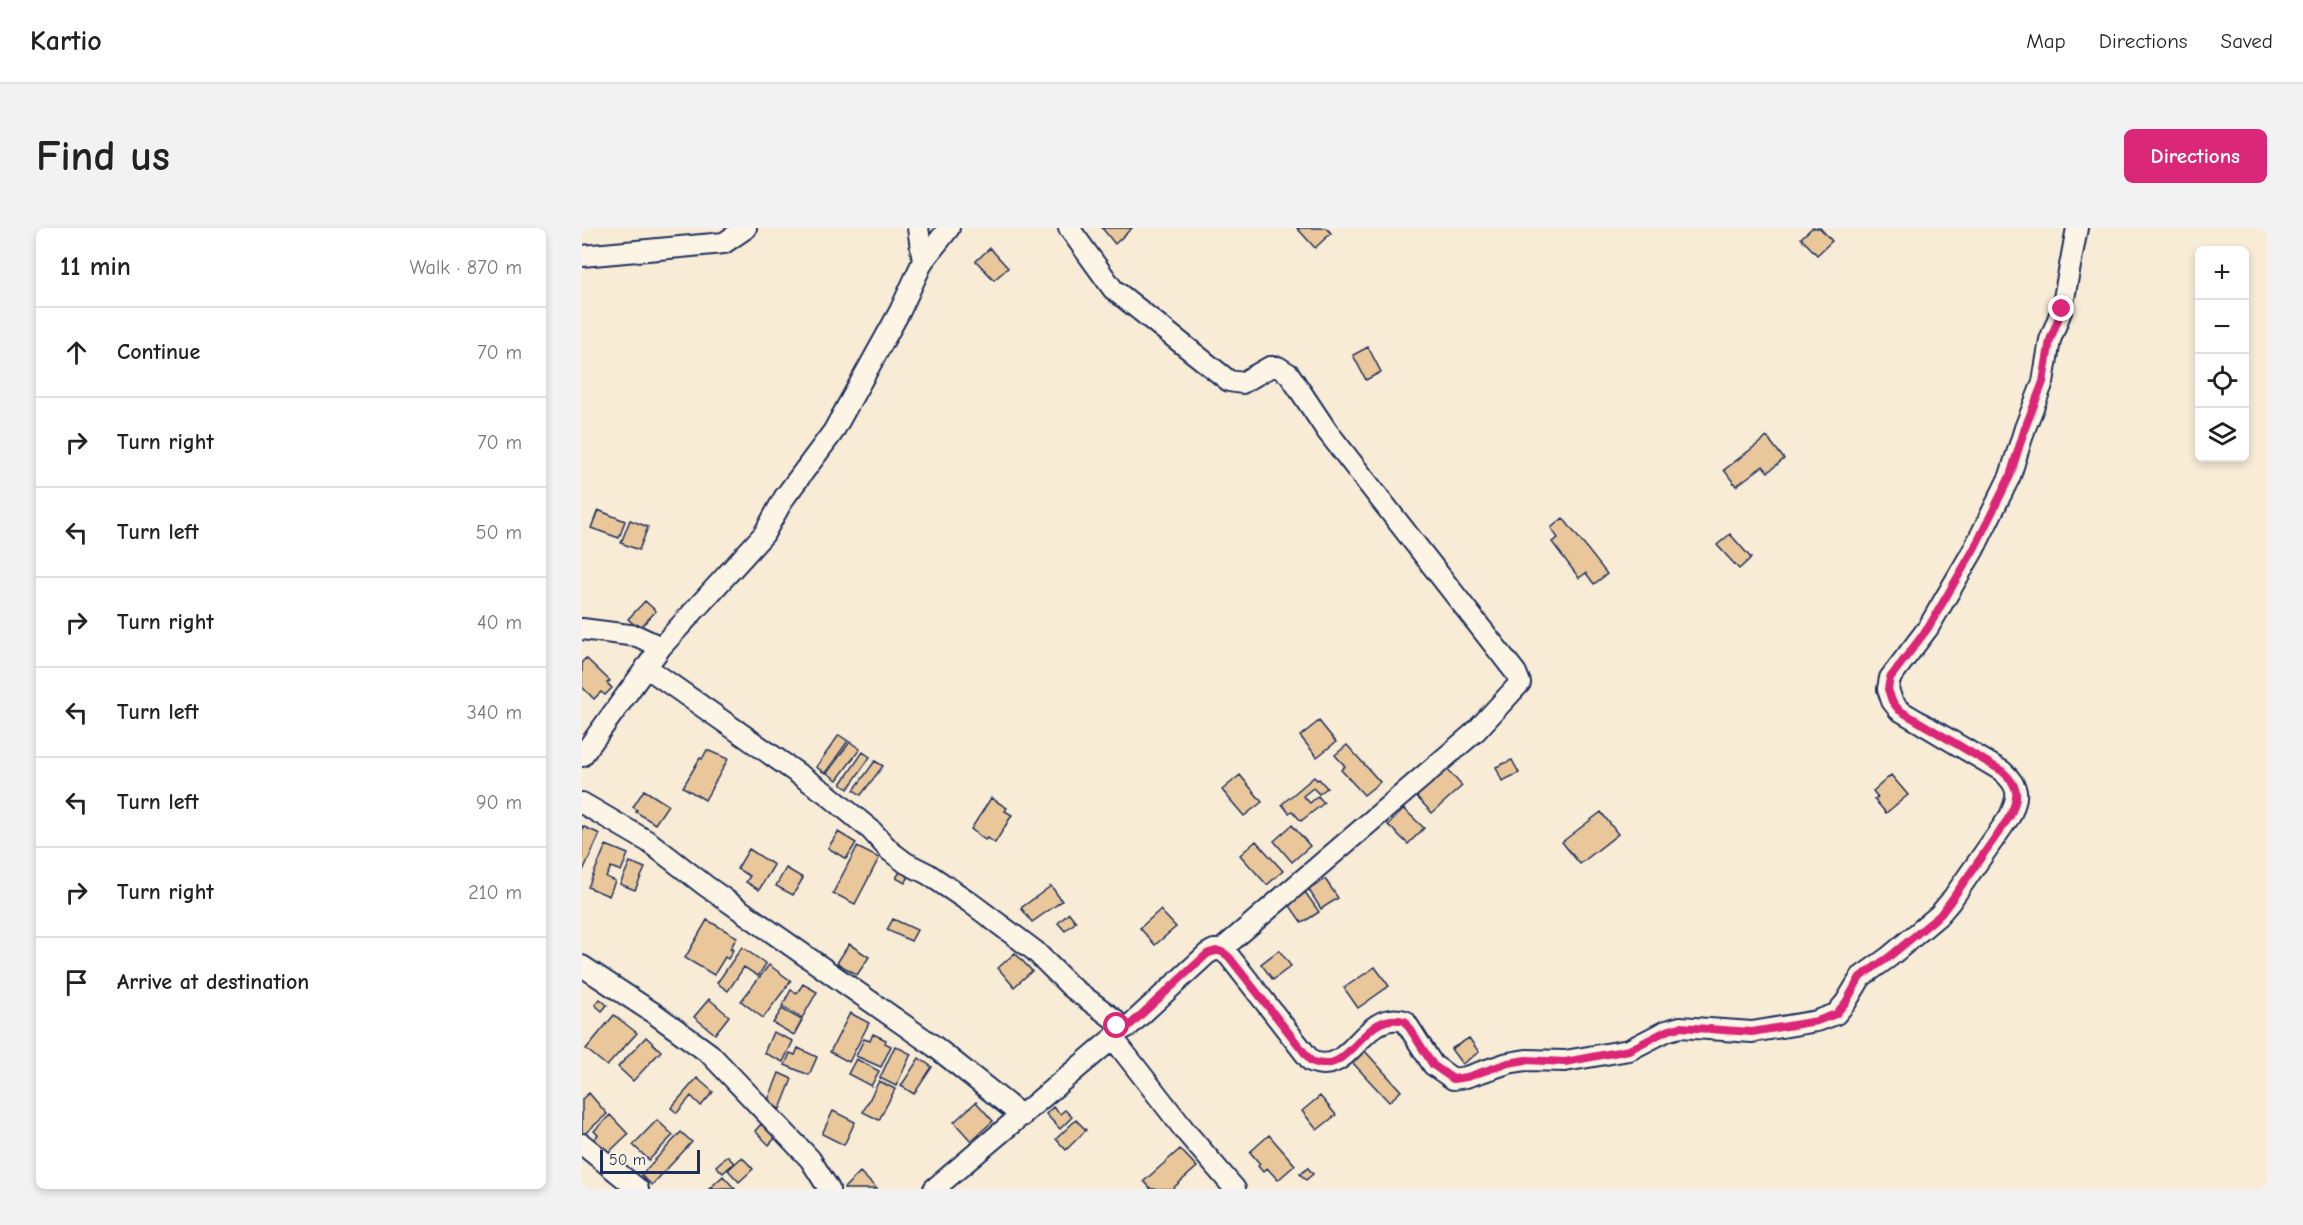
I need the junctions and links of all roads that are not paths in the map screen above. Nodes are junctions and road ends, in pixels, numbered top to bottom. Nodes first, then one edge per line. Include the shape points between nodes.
1 (746, 228) edge
2 (918, 228) edge
3 (949, 228) edge
4 (1070, 228) edge
5 (2077, 228) edge
6 (582, 256) edge
7 (923, 261) junction
8 (582, 629) edge
9 (661, 647) junction
10 (646, 667) junction
11 (582, 756) edge
12 (582, 802) edge
13 (1221, 950) junction
14 (582, 966) edge
15 (1115, 1035) junction
16 (1022, 1116) junction
17 (582, 1144) edge
18 (638, 1189) edge
19 (829, 1189) edge
20 (934, 1189) edge
21 (1235, 1189) edge

1 - 6 street via 724,243
2 - 7 street
3 - 7 street
4 - 13 street via 1113,289 1229,381 1242,382 1270,366 1289,374 1327,431 1520,683 1476,730
5 - 13 street via 2043,382 2010,476 1974,549 1928,628 1890,678 1888,689 1899,710 2002,771 2012,780 2017,801 1940,915 1860,977 1836,1014 1752,1032 1680,1027 1629,1050 1565,1062 1526,1060 1453,1079 1433,1065 1405,1021 1395,1018 1374,1026 1340,1060 1319,1065 1311,1061
7 - 9 street via 833,432 784,498 764,534
8 - 9 street via 637,636
9 - 10 street
10 - 11 street
10 - 15 street via 827,794 906,863 968,901 1035,951 1071,987 1114,1019
12 - 16 street via 649,842 934,1046
13 - 15 street via 1207,954
14 - 19 street via 710,1054 810,1159
15 - 16 street
15 - 21 street via 1186,1132
16 - 20 street
17 - 18 street

